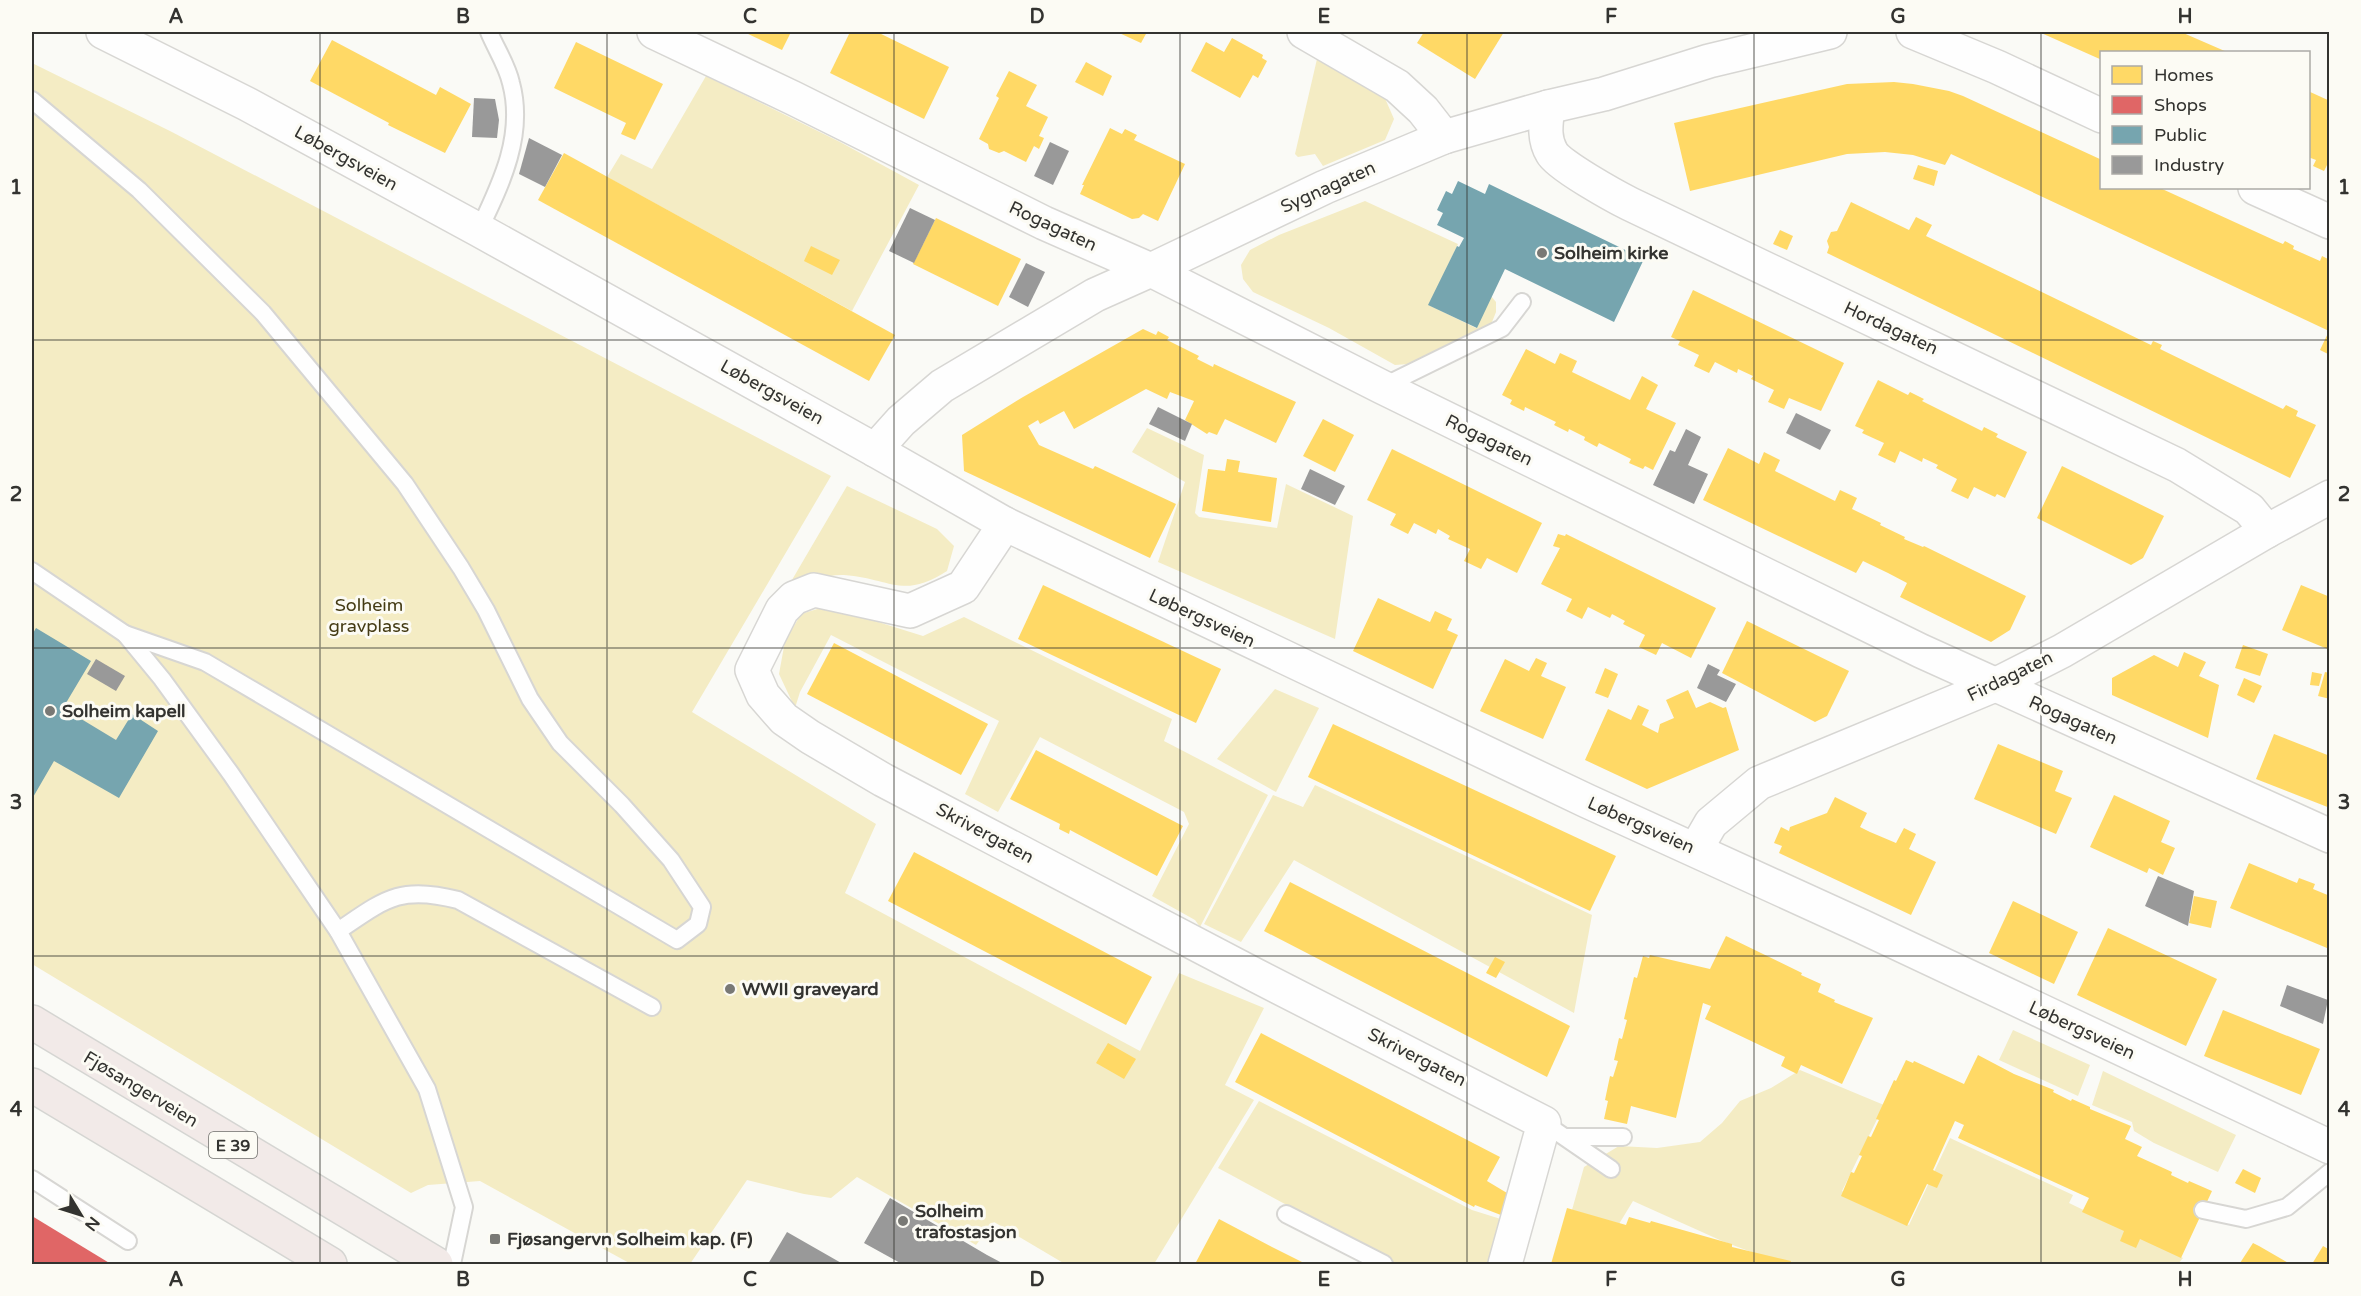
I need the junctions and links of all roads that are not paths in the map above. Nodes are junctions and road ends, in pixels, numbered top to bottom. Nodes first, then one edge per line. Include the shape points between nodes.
1 (103, 32) edge
2 (489, 32) edge
3 (654, 32) edge
4 (1304, 32) edge
5 (1830, 32) edge
6 (1913, 32) edge
7 (32, 100) edge
8 (1548, 107) junction
9 (2100, 115) edge
10 (1444, 137) junction
11 (2257, 189) edge
12 (2330, 222) edge
13 (479, 230) junction
14 (1151, 270) junction
15 (1522, 302) dead end
16 (1383, 387) junction
17 (875, 450) junction
18 (2328, 501) edge
19 (1005, 524) junction
20 (2267, 531) junction
21 (32, 571) edge
22 (125, 634) junction
23 (1995, 685) junction
24 (2330, 836) edge
25 (1696, 849) junction
26 (339, 931) junction
27 (652, 1007) dead end
28 (32, 1022) edge
29 (32, 1085) edge
30 (1555, 1130) junction
31 (1623, 1137) dead end
32 (2330, 1147) edge
33 (1611, 1169) dead end
34 (2330, 1172) edge
35 (32, 1179) edge
36 (2204, 1210) dead end
37 (1286, 1214) dead end
38 (128, 1241) dead end
39 (330, 1264) edge
40 (436, 1264) edge
41 (452, 1264) edge
42 (1384, 1264) edge
43 (1505, 1264) edge

1 - 13 street, Løbergsveien via 247,104
2 - 13 lane via 511,83 515,132 504,176
3 - 14 street, Rogagaten via 1044,223
4 - 10 street via 1397,86
5 - 8 street, Sygnagaten via 1709,61
6 - 9 street
7 - 22 lane via 140,190 263,313 405,484 486,610 530,699 560,743 671,860 702,908 698,924 677,940 205,662
8 - 10 street, Sygnagaten
8 - 20 street, Hordagaten via 1545,135 1552,155 1600,188 2177,465 2249,508
10 - 14 street, Sygnagaten via 1314,191
11 - 12 street
13 - 17 street, Løbergsveien
14 - 16 street, Rogagaten
14 - 17 street, Sygnagaten via 1095,295 942,386 901,421
15 - 16 lane via 1502,328
16 - 23 street, Rogagaten
17 - 19 street, Løbergsveien
18 - 20 street, Firdagaten
19 - 25 street, Løbergsveien
19 - 30 street, Skrivergaten via 963,587 910,611 814,590 794,598 782,609 752,670 763,695 784,719 883,780
20 - 23 street, Firdagaten via 2062,651
21 - 22 lane
22 - 26 lane via 231,774
23 - 24 street, Rogagaten
23 - 25 street, Firdagaten via 1760,783 1711,823
25 - 32 street, Løbergsveien
26 - 27 lane via 373,907 401,895 431,893 458,900
26 - 41 lane via 427,1089 464,1207
28 - 40 highway, Fjøsangerveien / E 39
29 - 39 highway
30 - 31 lane
30 - 33 lane
30 - 43 street
34 - 36 lane via 2287,1207 2246,1220
35 - 38 lane
37 - 42 lane

